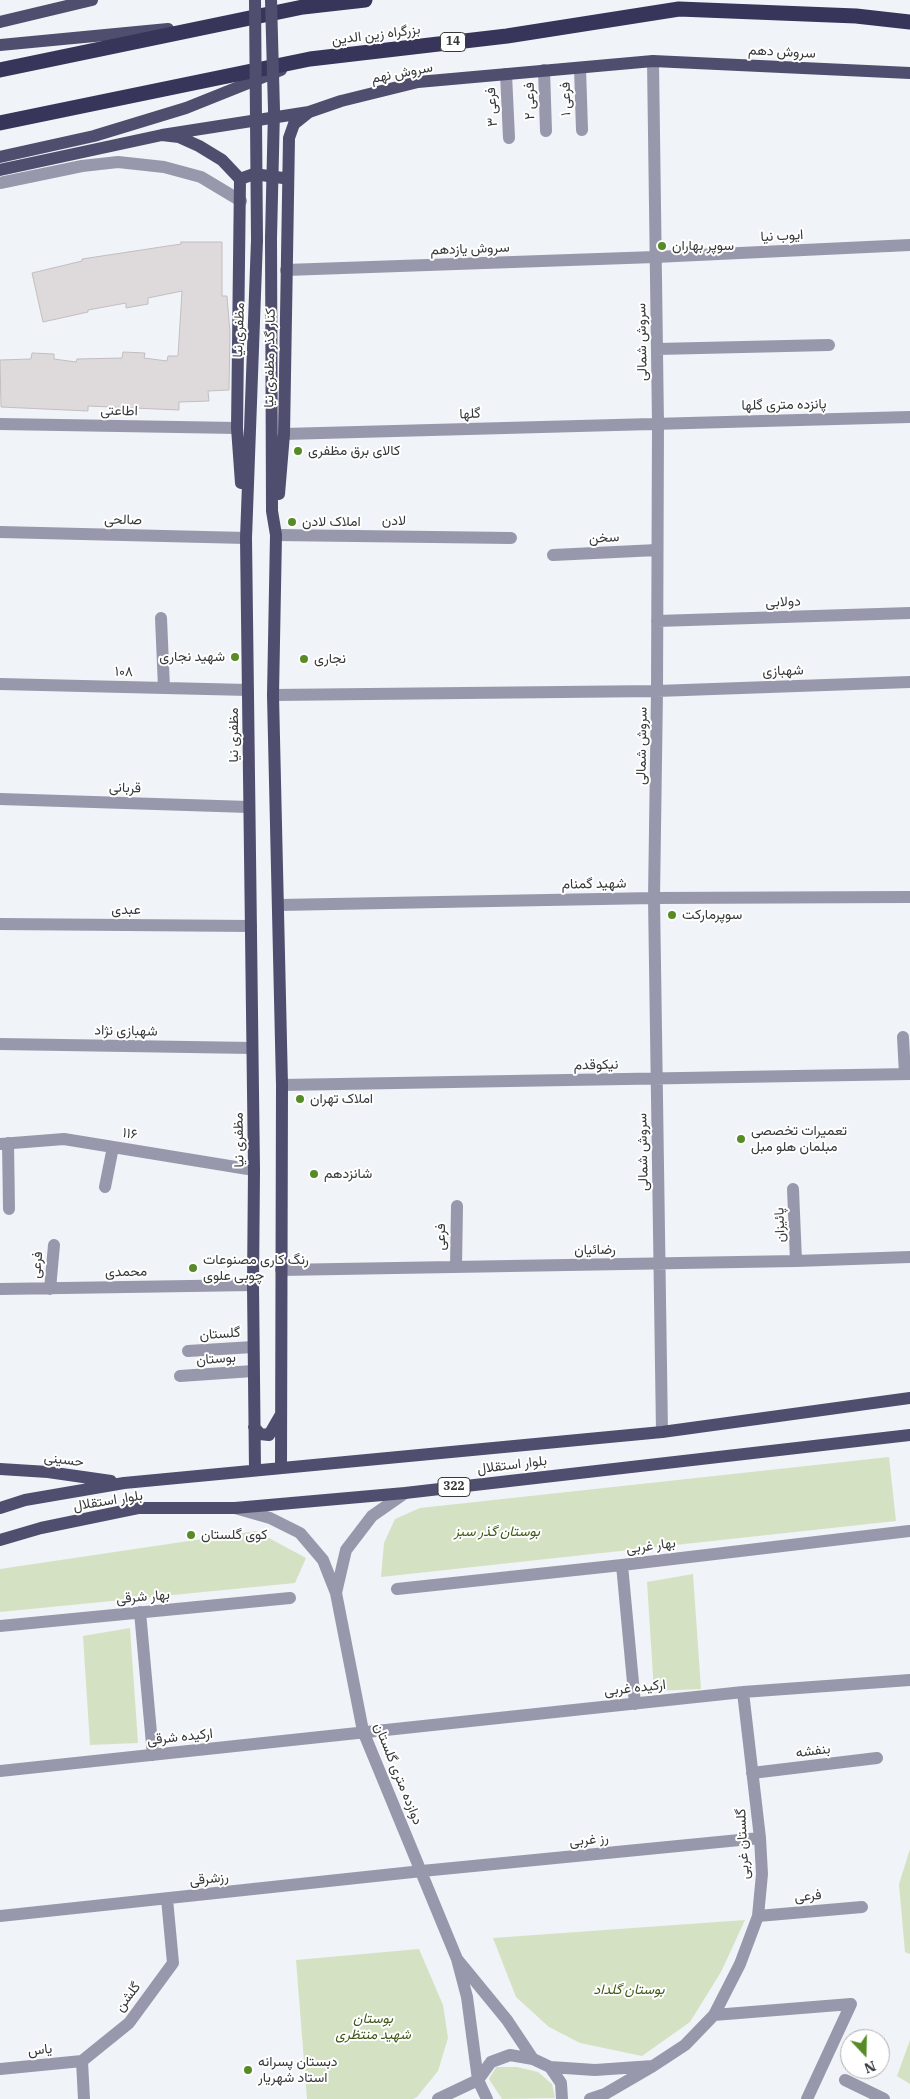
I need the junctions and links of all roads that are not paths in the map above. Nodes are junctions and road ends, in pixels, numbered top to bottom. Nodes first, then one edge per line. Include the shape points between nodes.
1 (92, 0) edge
2 (256, 0) edge
3 (271, 0) edge
4 (365, 0) edge
5 (0, 22) edge
6 (910, 22) edge
7 (225, 24) junction
8 (0, 45) edge
9 (310, 59) junction
10 (652, 61) junction
11 (580, 68) junction
12 (0, 70) edge
13 (544, 70) junction
14 (506, 74) junction
15 (910, 74) edge
16 (309, 112) junction
17 (0, 123) edge
18 (582, 130) dead end
19 (546, 131) dead end
20 (162, 135) junction
21 (509, 138) dead end
22 (0, 157) edge
23 (0, 170) edge
24 (240, 179) junction
25 (288, 180) junction
26 (0, 183) edge
27 (241, 201) junction
28 (910, 245) edge
29 (655, 257) junction
30 (286, 270) junction
31 (829, 345) dead end
32 (657, 349) junction
33 (910, 417) edge
34 (0, 424) edge
35 (658, 424) junction
36 (237, 428) junction
37 (284, 434) junction
38 (0, 532) edge
39 (276, 535) junction
40 (246, 538) junction
41 (511, 538) dead end
42 (657, 550) junction
43 (552, 555) dead end
44 (910, 613) edge
45 (161, 618) dead end
46 (657, 621) junction
47 (910, 682) edge
48 (0, 684) edge
49 (164, 688) junction
50 (248, 690) junction
51 (657, 691) junction
52 (272, 695) junction
53 (0, 799) edge
54 (249, 807) junction
55 (910, 897) edge
56 (654, 898) junction
57 (279, 905) junction
58 (0, 924) edge
59 (251, 926) junction
60 (904, 1037) dead end
61 (0, 1044) edge
62 (252, 1048) junction
63 (907, 1074) edge
64 (657, 1078) junction
65 (282, 1085) junction
66 (4, 1144) edge
67 (113, 1147) junction
68 (254, 1170) junction
69 (105, 1187) dead end
70 (793, 1189) dead end
71 (457, 1206) dead end
72 (9, 1210) dead end
73 (54, 1245) dead end
74 (910, 1257) edge
75 (796, 1261) junction
76 (660, 1263) junction
77 (456, 1267) junction
78 (281, 1270) junction
79 (253, 1285) junction
80 (50, 1288) junction
81 (0, 1290) edge
82 (253, 1347) junction
83 (188, 1351) dead end
84 (254, 1371) junction
85 (180, 1376) dead end
86 (910, 1398) edge
87 (281, 1415) junction
88 (254, 1427) junction
89 (662, 1432) junction
90 (910, 1435) edge
91 (281, 1468) junction
92 (0, 1469) edge
93 (255, 1470) junction
94 (124, 1483) junction
95 (405, 1493) junction
96 (0, 1508) edge
97 (235, 1508) junction
98 (909, 1530) edge
99 (0, 1540) edge
100 (622, 1565) junction
101 (397, 1589) dead end
102 (336, 1593) junction
103 (290, 1598) dead end
104 (140, 1612) junction
105 (0, 1626) edge
106 (910, 1680) edge
107 (743, 1692) junction
108 (635, 1704) junction
109 (363, 1731) junction
110 (153, 1755) junction
111 (877, 1758) dead end
112 (0, 1771) edge
113 (752, 1773) junction
114 (760, 1838) junction
115 (422, 1871) junction
116 (168, 1899) junction
117 (862, 1907) dead end
118 (0, 1916) edge
119 (758, 1916) junction
120 (457, 1959) junction
121 (714, 2015) junction
122 (533, 2059) junction
123 (82, 2060) junction
124 (653, 2066) junction
125 (550, 2067) junction
126 (0, 2069) edge
127 (478, 2080) junction
128 (845, 2080) dead end
129 (84, 2099) edge
130 (438, 2099) edge
131 (487, 2099) edge
132 (562, 2099) edge
133 (590, 2099) edge
134 (807, 2099) edge
135 (884, 2099) edge

1 - 5 main road
2 - 40 main road, مظفری نیا, bridge via 257,240
3 - 39 main road, bridge via 274,110 272,511
4 - 7 highway via 303,8
6 - 9 highway, بزرگراه زین الدین / 14 via 856,16 679,9 507,36
7 - 8 main road
7 - 12 highway
9 - 17 highway, بزرگراه زین الدین / 14
9 - 22 main road via 176,111 94,136
10 - 11 main road, سروش نهم
10 - 15 main road, سروش دهم
10 - 29 street, سروش شمالی
11 - 13 main road, سروش نهم
11 - 18 street, فرعی ۱
13 - 14 main road, سروش نهم
13 - 19 street, فرعی ۲
14 - 16 main road, سروش نهم via 418,82
14 - 21 street, فرعی ۳
16 - 20 main road, سروش نهم
16 - 25 main road, کنار گذر مظفری نیا via 294,124 289,138
20 - 23 main road, سروش نهم
20 - 24 main road via 179,137 198,146 222,160
24 - 25 main road via 254,174
24 - 27 main road
25 - 30 main road, کنار گذر مظفری نیا
26 - 27 street via 118,162 164,167 201,177
27 - 36 main road
28 - 29 street, ایوب نیا
29 - 30 street, سروش یازدهم
29 - 32 street, سروش شمالی
30 - 37 main road, کنار گذر مظفری نیا
31 - 32 street
32 - 35 street, سروش شمالی
33 - 35 street, پانزده متری گلها
34 - 36 street, اطاعتی
35 - 37 street, گلها
35 - 42 street, سروش شمالی
36 - 40 main road
37 - 39 main road, کنار گذر مظفری نیا
38 - 40 street, صالحی
39 - 41 street, لادن
39 - 52 main road
40 - 50 main road, مظفری نیا
42 - 43 street, سخن
42 - 46 street, سروش شمالی
44 - 46 street, دولابی
45 - 49 street
46 - 51 street, سروش شمالی
47 - 51 street, شهبازی
48 - 49 street, ۱۰۸
49 - 50 street, ۱۰۸
50 - 54 main road, مظفری نیا
51 - 52 street, شهبازی
51 - 56 street, سروش شمالی
52 - 57 main road
53 - 54 street, قربانی
54 - 59 main road, مظفری نیا
55 - 56 street, شهید گمنام
56 - 57 street, شهید گمنام
56 - 64 street, سروش شمالی
57 - 65 main road
58 - 59 street, عبدی
59 - 62 main road, مظفری نیا
60 - 63 street
61 - 62 street, شهبازی نژاد
62 - 68 main road, مظفری نیا
63 - 64 street, نیکوقدم
64 - 65 street, نیکوقدم
64 - 76 street, سروش شمالی
65 - 78 main road
66 - 67 street, ۱۱۶ via 64,1139
66 - 72 street
67 - 68 street, ۱۱۶
67 - 69 street
68 - 79 main road, مظفری نیا
70 - 75 street, پائیزان
71 - 77 street, فرعی
73 - 80 street, فرعی
74 - 75 street, رضائیان
75 - 76 street, رضائیان
76 - 77 street, رضائیان
76 - 89 street, سروش شمالی
77 - 78 street, رضائیان
78 - 87 main road
79 - 80 street, محمدی
79 - 82 main road, مظفری نیا
80 - 81 street, محمدی
82 - 83 street, گلستان
82 - 84 main road, مظفری نیا
84 - 85 street, بوستان
84 - 88 main road, مظفری نیا
86 - 89 main road, بلوار استقلال
87 - 88 main road via 269,1435 260,1434
87 - 91 main road
88 - 93 main road, مظفری نیا
89 - 91 main road, بلوار استقلال
90 - 95 main road, بلوار استقلال / 322
91 - 93 main road, بلوار استقلال
92 - 94 main road, حسینی
93 - 94 main road, بلوار استقلال
94 - 96 main road, بلوار استقلال via 25,1500
95 - 97 main road, بلوار استقلال / 322
95 - 102 street via 372,1516 346,1550
97 - 99 main road, بلوار استقلال / 322 via 138,1508
97 - 102 street via 270,1518 300,1533 323,1560
98 - 100 street, بهار غربی
100 - 101 street, بهار غربی
100 - 108 street
102 - 109 street, دوازده متری گلستان
103 - 104 street, بهار شرقی
104 - 105 street, بهار شرقی
104 - 110 street
106 - 107 street, ارکیده غربی
107 - 108 street, ارکیده غربی
107 - 113 street, گلستان غربی
108 - 109 street, ارکیده غربی
109 - 110 street, ارکیده شرقی
109 - 115 street, دوازده متری گلستان
110 - 112 street, ارکیده شرقی
111 - 113 street, بنفشه
113 - 114 street, گلستان غربی
114 - 115 street, رز غربی
114 - 119 street, گلستان غربی via 762,1874
115 - 116 street, رزشرقی
115 - 120 street, دوازده متری گلستان
116 - 118 street, رزشرقی
116 - 123 street, گلشن via 173,1963 128,2023
117 - 119 street, فرعی
119 - 121 street, گلستان غربی via 740,1964
120 - 122 street via 507,2020
120 - 127 street via 467,1997
121 - 124 street, گلستان غربی via 685,2045
121 - 134 street via 851,2004
122 - 125 street
122 - 127 street via 510,2055 491,2062
123 - 126 street, یاس
123 - 129 street
124 - 125 street via 595,2070
124 - 133 street, گلستان غربی via 606,2094
125 - 132 street via 561,2083
127 - 130 street
127 - 131 street
128 - 135 street

